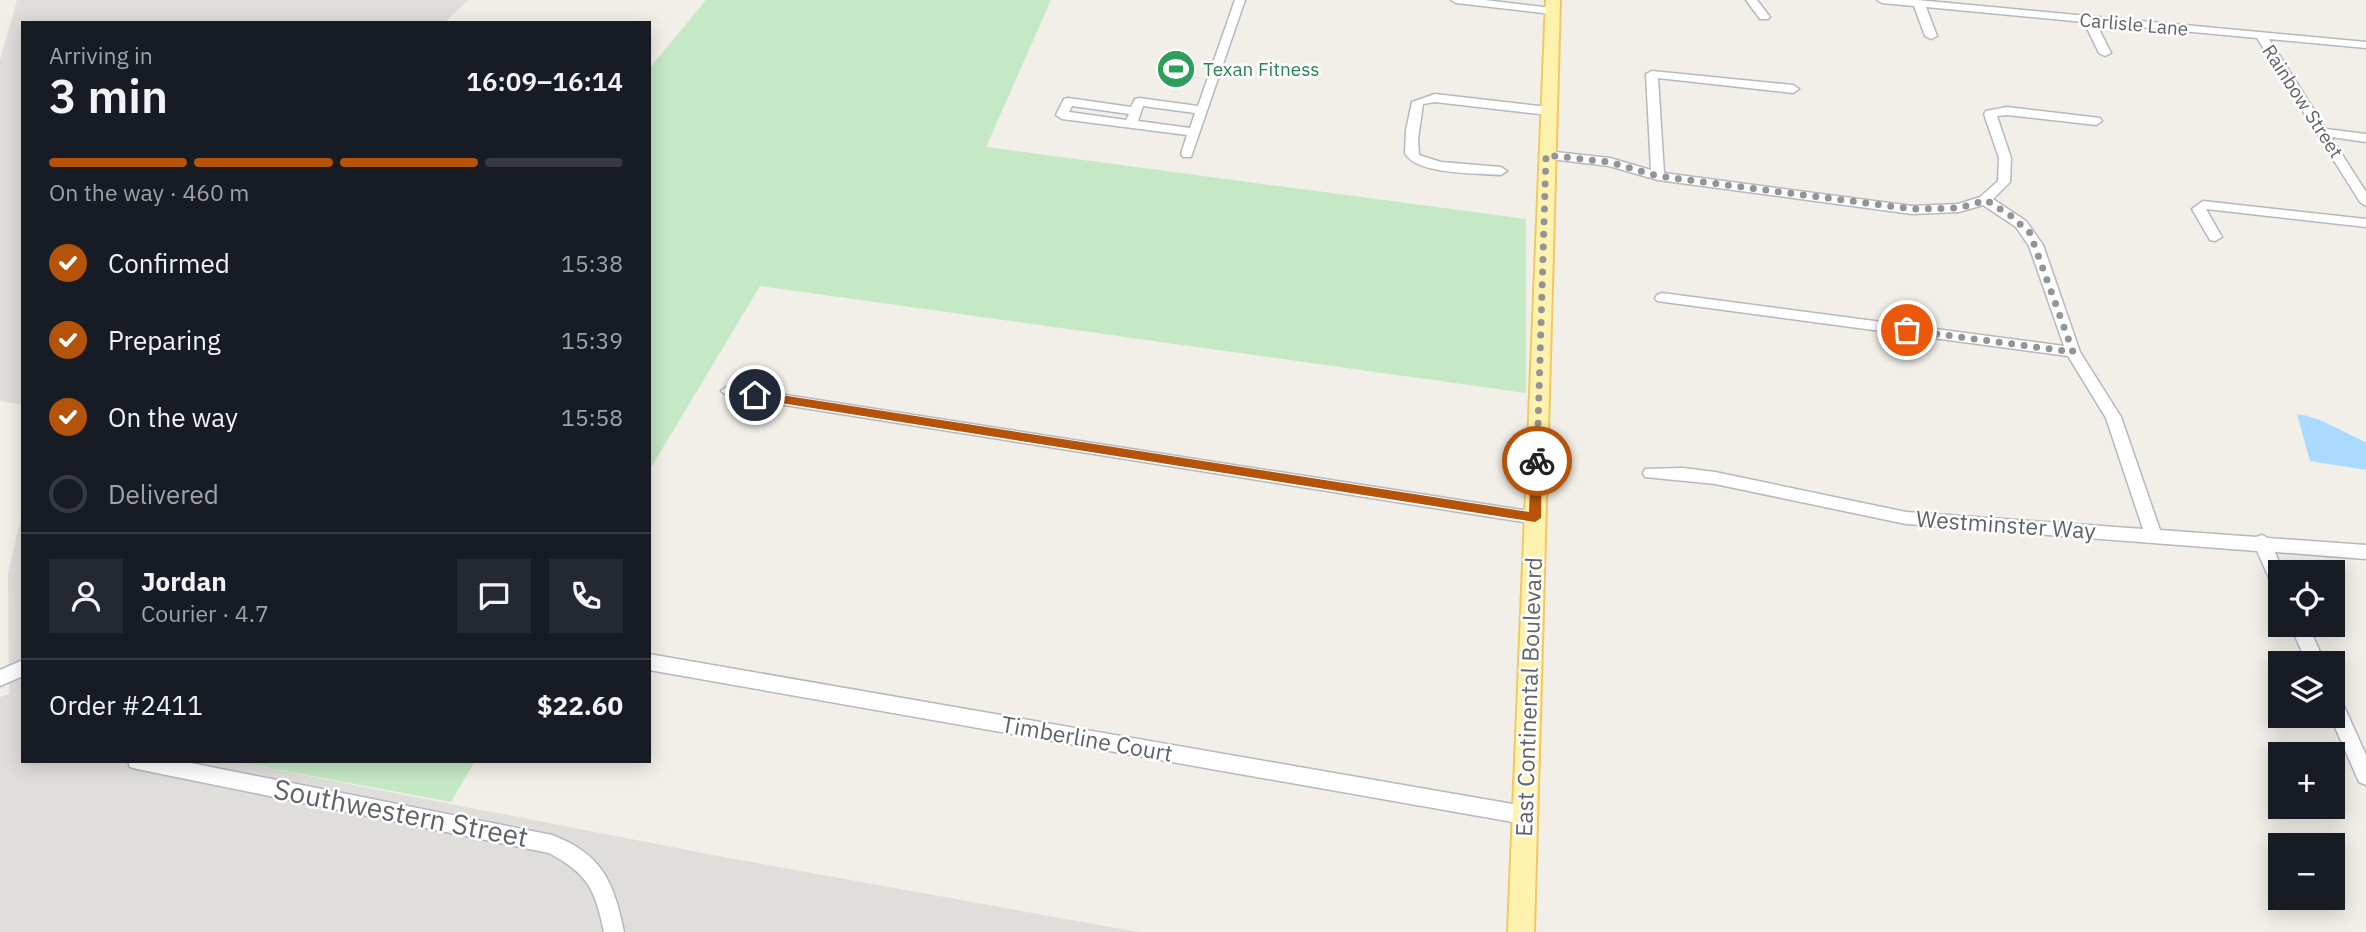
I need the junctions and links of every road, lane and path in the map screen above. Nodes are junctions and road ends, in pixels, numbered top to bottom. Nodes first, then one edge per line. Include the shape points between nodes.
1 (1240, 0) edge
2 (1456, 0) edge
3 (1751, 0) edge
4 (1882, 0) edge
5 (1919, 4) junction
6 (1553, 5) edge
7 (1764, 17) dead end
8 (2089, 20) junction
9 (1931, 36) dead end
10 (2261, 36) junction
11 (2366, 45) edge
12 (2105, 52) dead end
13 (1793, 89) dead end
14 (1202, 110) junction
15 (1136, 111) junction
16 (1548, 111) junction
17 (2096, 121) dead end
18 (1131, 124) junction
19 (1194, 132) junction
20 (2325, 134) junction
21 (2366, 138) edge
22 (1187, 154) dead end
23 (1546, 160) junction
24 (1502, 171) dead end
25 (1658, 176) junction
26 (1986, 200) junction
27 (2366, 202) edge
28 (2366, 223) edge
29 (2215, 237) dead end
30 (1662, 298) dead end
31 (2073, 352) junction
32 (727, 391) dead end
33 (1651, 473) dead end
34 (1535, 518) junction
35 (2153, 535) junction
36 (2262, 542) junction
37 (2366, 552) edge
38 (2270, 560) edge
39 (651, 662) edge
40 (21, 669) edge
41 (0, 678) edge
42 (2345, 728) edge
43 (147, 763) edge
44 (2366, 776) edge
45 (1524, 816) junction
46 (614, 932) edge
47 (1521, 932) edge

1 - 14 street
2 - 6 street
3 - 7 street
4 - 5 street, Carlisle Lane
5 - 8 street, Carlisle Lane
5 - 9 street
6 - 16 main road, East Continental Boulevard
8 - 10 street, Carlisle Lane
8 - 12 street
10 - 11 street, Carlisle Lane
10 - 20 street, Rainbow Street
13 - 25 street via 1652,74
14 - 15 street via 1139,102
14 - 19 street
15 - 18 street
15 - 18 street via 1068,103 1062,116
16 - 23 main road, East Continental Boulevard
16 - 24 street via 1435,98 1418,102 1411,151 1416,159
17 - 26 street via 2007,111 1990,114 2005,158 2006,176 1999,190
18 - 19 street
19 - 22 street
20 - 21 street
20 - 27 street, Rainbow Street
23 - 25 street
23 - 34 main road, East Continental Boulevard
25 - 26 street via 1912,209 1959,208
26 - 31 street via 2030,233
28 - 29 street via 2203,205 2199,209
30 - 31 street
31 - 35 street via 2113,417
32 - 34 street
33 - 35 street, Westminster Way via 1703,476 1884,515
34 - 45 main road, East Continental Boulevard
35 - 36 street, Westminster Way
36 - 37 street, Westminster Way
36 - 38 street
39 - 45 street, Timberline Court
40 - 41 street
42 - 44 street
43 - 46 street, Southwestern Street via 552,844 585,862 606,892
45 - 47 main road, East Continental Boulevard

